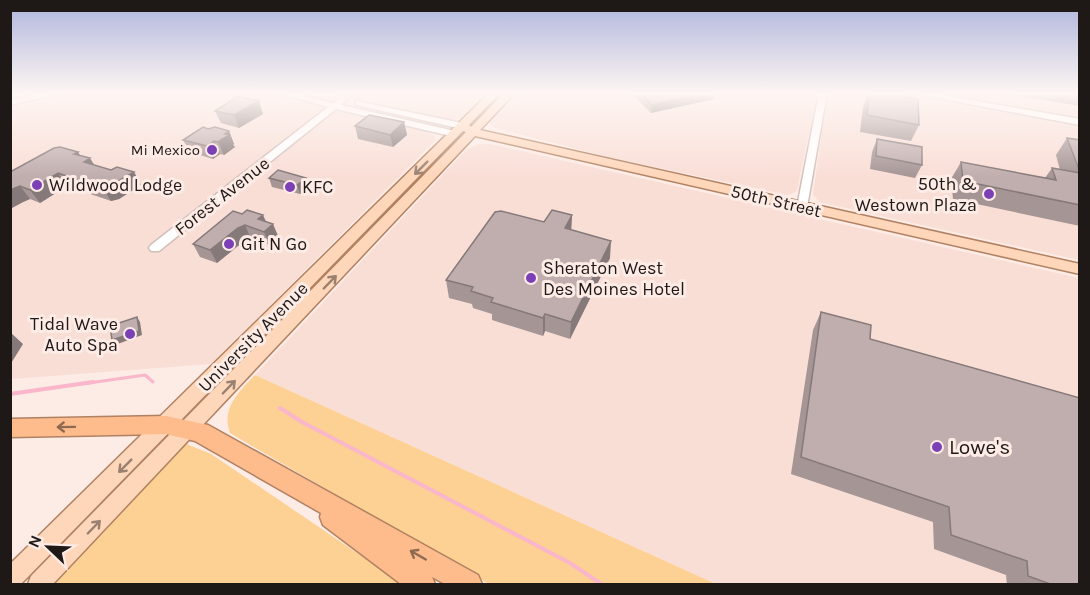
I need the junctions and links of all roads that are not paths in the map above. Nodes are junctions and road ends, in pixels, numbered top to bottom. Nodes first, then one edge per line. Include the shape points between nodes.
1 (322, 121) edge
2 (419, 121) edge
3 (472, 121) edge
4 (476, 121) edge
5 (818, 121) edge
6 (463, 131) junction
7 (802, 207) junction
8 (155, 248) dead end
9 (1080, 269) edge
10 (177, 427) junction
11 (10, 428) edge
12 (266, 471) junction
13 (10, 580) edge
14 (39, 585) edge
15 (422, 585) edge
16 (469, 585) edge

1 - 8 street, Forest Avenue
2 - 6 street
3 - 6 main road, University Avenue
4 - 6 main road, University Avenue
5 - 7 street
6 - 7 main road, 50th Street
6 - 10 main road, University Avenue
7 - 9 main road, 50th Street
10 -> 11 highway
10 - 12 highway via 200,432
10 -> 13 main road, University Avenue
14 -> 10 main road, University Avenue
12 - 15 highway
16 -> 12 highway

